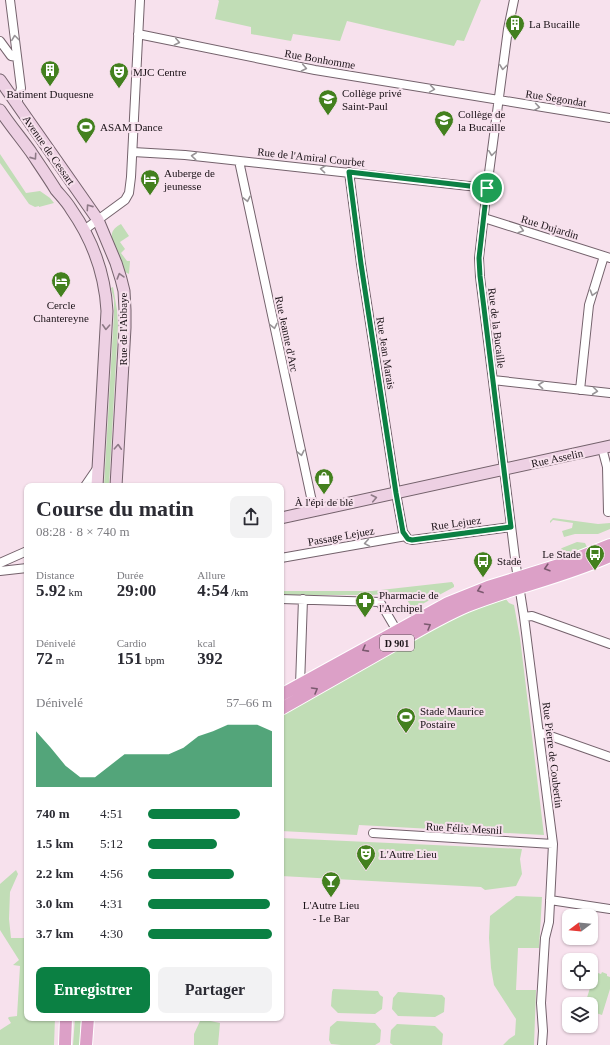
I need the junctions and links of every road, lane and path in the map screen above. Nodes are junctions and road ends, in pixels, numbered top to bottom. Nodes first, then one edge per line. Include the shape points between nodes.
1 (10, 0) edge
2 (140, 0) edge
3 (514, 0) edge
4 (138, 34) junction
5 (0, 41) edge
6 (17, 57) junction
7 (0, 80) edge
8 (499, 100) junction
9 (16, 104) junction
10 (0, 110) edge
11 (610, 118) edge
12 (132, 152) junction
13 (239, 161) junction
14 (349, 172) junction
15 (487, 188) junction
16 (72, 210) joint
17 (484, 218) junction
18 (98, 220) junction
19 (84, 230) junction
20 (607, 257) edge
21 (493, 380) junction
22 (580, 390) junction
23 (610, 393) edge
24 (606, 447) edge
25 (98, 466) junction
26 (504, 469) junction
27 (88, 483) edge
28 (97, 483) edge
29 (116, 483) edge
30 (396, 493) junction
31 (314, 511) junction
32 (608, 512) dead end
33 (284, 517) edge
34 (511, 527) junction
35 (406, 536) junction
36 (610, 545) edge
37 (24, 552) edge
38 (610, 556) edge
39 (284, 557) edge
40 (0, 563) edge
41 (24, 568) edge
42 (0, 571) edge
43 (518, 582) junction
44 (284, 599) edge
45 (303, 599) junction
46 (524, 617) junction
47 (397, 631) junction
48 (610, 644) edge
49 (319, 674) junction
50 (300, 684) junction
51 (284, 694) edge
52 (284, 697) edge
53 (284, 708) edge
54 (539, 733) junction
55 (610, 757) edge
56 (373, 833) dead end
57 (553, 844) junction
58 (550, 900) junction
59 (610, 909) edge
60 (66, 1021) edge
61 (88, 1021) edge
62 (65, 1045) edge
63 (86, 1045) edge
64 (542, 1045) edge

6 -> 1 street
2 - 4 street
3 -> 8 street, Rue de la Bucaille
4 -> 8 street, Rue Bonhomme via 315,70
4 - 12 street
5 - 6 street via 11,56
6 - 9 street via 21,88
7 - 9 main road, Avenue de Cessart
8 -> 11 street, Rue Segondat
8 -> 15 street, Rue de la Bucaille
18 -> 9 main road, Avenue de Cessart
10 -> 16 main road, Avenue de Cessart
13 -> 12 street, Rue de l'Amiral Courbet
12 - 18 street via 128,196
14 -> 13 street, Rue de l'Amiral Courbet
13 -> 31 street, Rue Jeanne d'Arc
14 - 15 street, Rue de l'Amiral Courbet
14 - 30 street, Rue Jean Marais
15 - 17 street, Rue de la Bucaille
16 - 19 main road, Rue de l'Abbaye
17 -> 20 street, Rue Dujardin
17 - 21 street, Rue de la Bucaille via 479,258
18 - 19 street
29 -> 18 main road, Rue de l'Abbaye via 125,310 116,262
19 -> 25 main road, Rue de l'Abbaye via 97,261 106,300
20 -> 22 street via 589,305
22 -> 21 street
21 - 26 street, Rue de la Bucaille
22 -> 23 street
24 - 26 main road, Rue Asselin
24 - 32 street
25 - 27 street
25 - 28 main road, Rue de l'Abbaye
26 - 30 main road, Rue Asselin
26 - 34 street, Rue Pierre de Coubertin
31 -> 30 main road, Rue Asselin
30 - 35 street, Rue Jean Marais via 403,532
31 - 33 main road, Rue Asselin
34 - 35 street, Rue Lejuez via 412,540
34 - 43 street, Rue Pierre de Coubertin
35 -> 39 street, Passage Lejuez
36 -> 43 main road, D 901
37 - 40 street
38 - 43 main road, D 901 via 565,574
41 - 42 street
43 - 46 street, Rue Pierre de Coubertin
43 -> 47 main road, D 901 via 474,592
53 -> 43 main road, D 901 via 437,620
44 - 45 street
45 - 47 street via 380,602
45 - 50 street
46 - 48 street via 532,616
46 - 54 street, Rue Pierre de Coubertin
47 -> 49 main road, D 901
49 - 50 main road, D 901
49 - 52 main road, D 901
50 - 51 main road, D 901
54 - 55 street
54 - 57 street, Rue Pierre de Coubertin
56 - 57 street, Rue Félix Mesnil
57 - 58 street, Rue Pierre de Coubertin
58 - 59 street
58 - 64 street, Rue Pierre de Coubertin via 549,922 544,938
60 - 62 main road
61 - 63 main road

